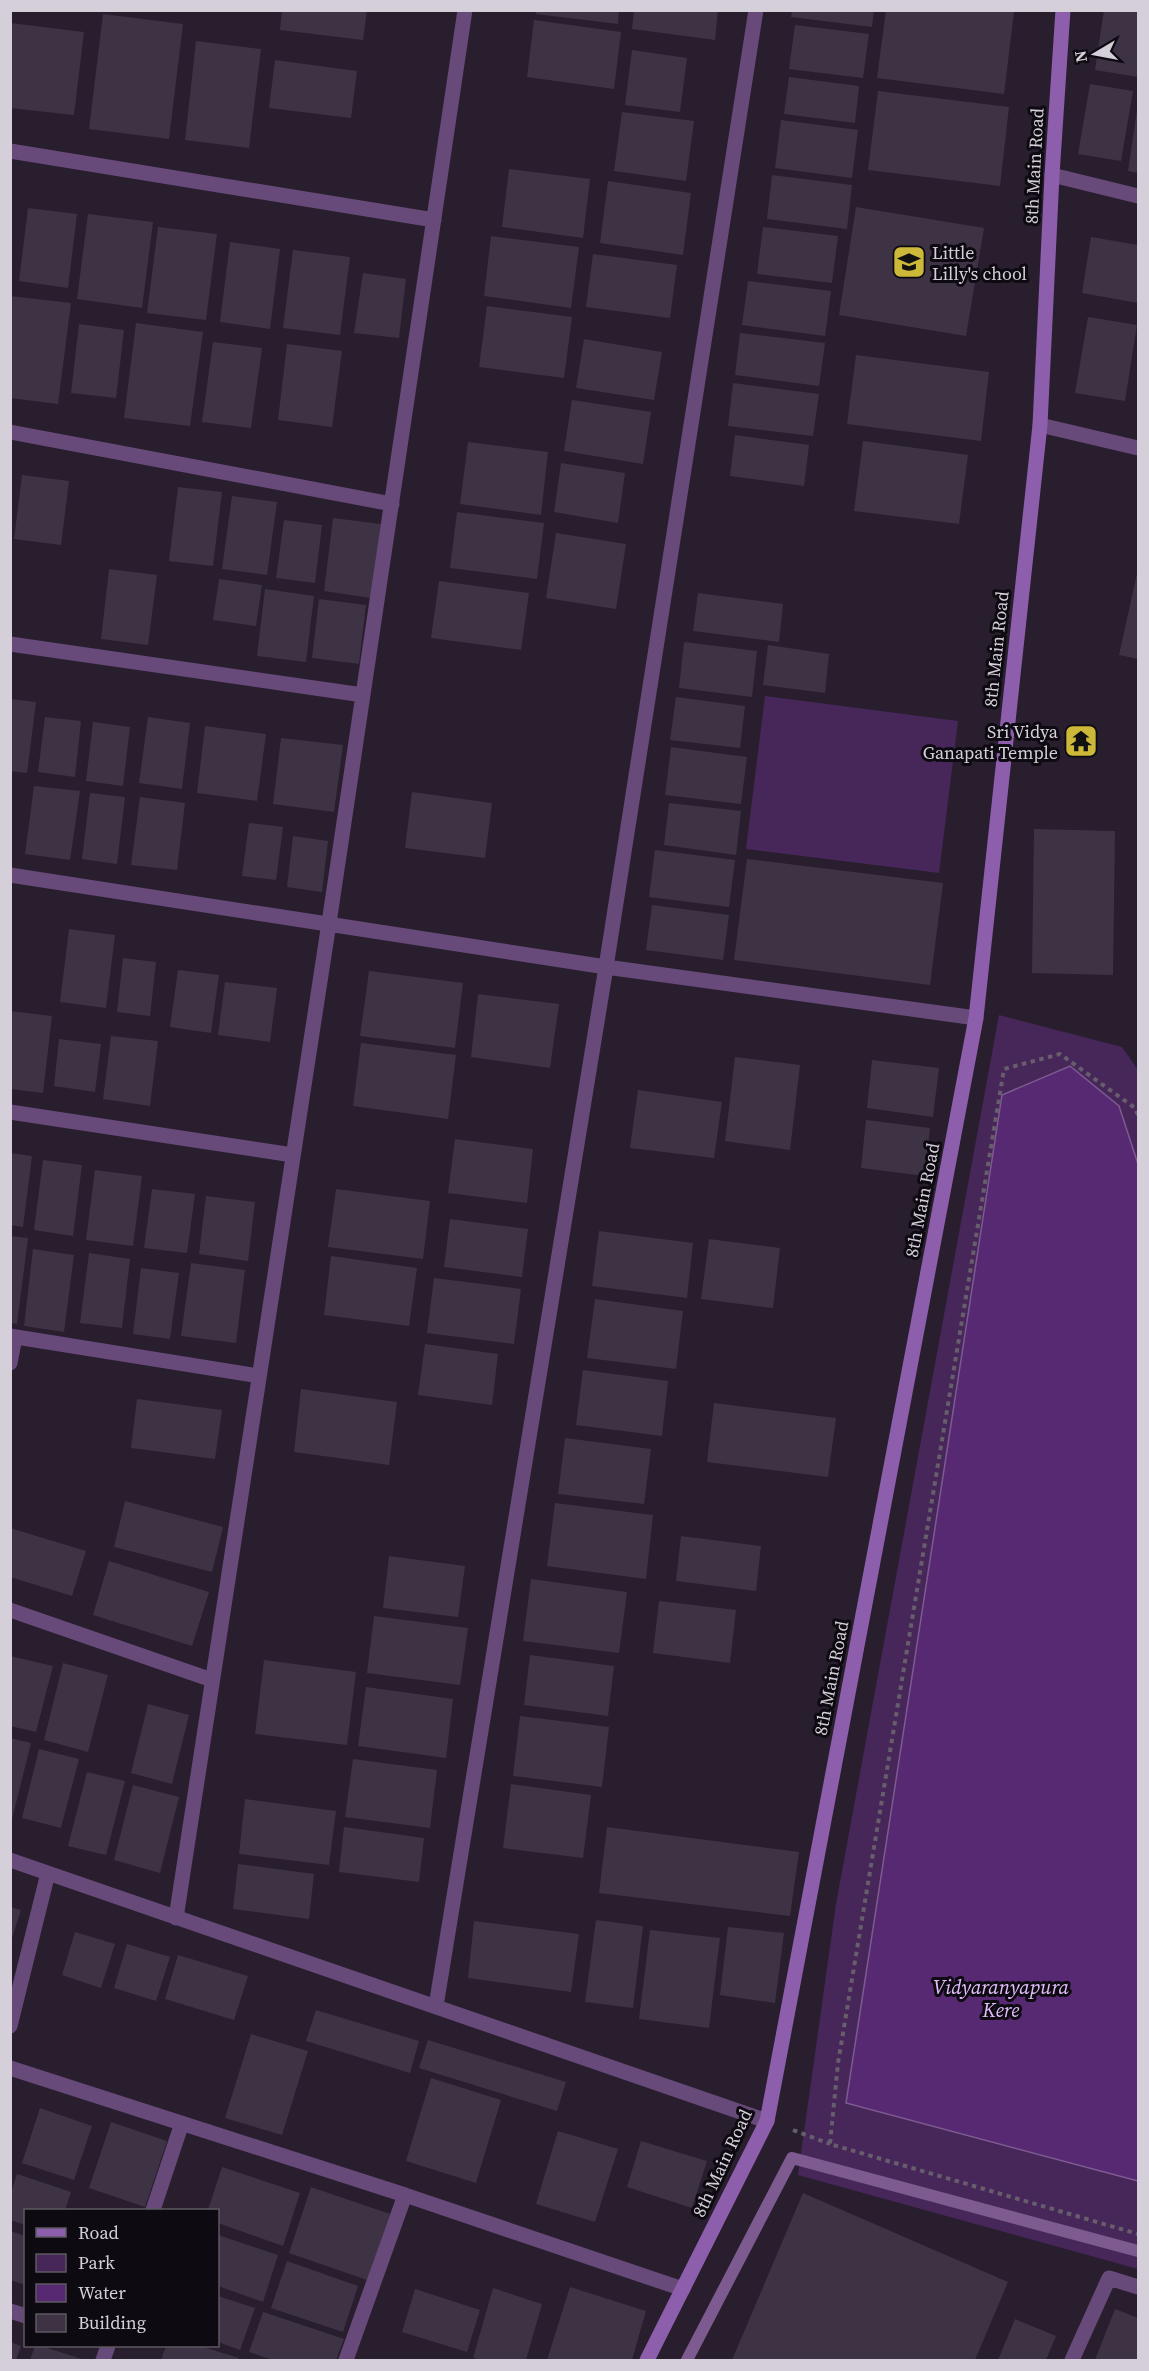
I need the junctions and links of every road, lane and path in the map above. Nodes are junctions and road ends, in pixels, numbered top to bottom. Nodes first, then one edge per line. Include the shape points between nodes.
1 (465, 10) edge
2 (756, 10) edge
3 (1063, 10) edge
4 (10, 152) edge
5 (1052, 175) junction
6 (1138, 196) edge
7 (434, 219) junction
8 (1040, 425) junction
9 (10, 432) edge
10 (1138, 448) edge
11 (392, 504) junction
12 (10, 644) edge
13 (363, 695) junction
14 (10, 875) edge
15 (329, 923) junction
16 (606, 967) junction
17 (976, 1018) junction
18 (10, 1112) edge
19 (1138, 1115) edge
20 (293, 1155) junction
21 (13, 1336) edge
22 (10, 1363) edge
23 (259, 1376) junction
24 (10, 1610) edge
25 (212, 1680) junction
26 (10, 1860) edge
27 (48, 1873) junction
28 (176, 1918) junction
29 (436, 2006) junction
30 (10, 2026) edge
31 (10, 2068) edge
32 (766, 2121) junction
33 (182, 2123) junction
34 (830, 2144) junction
35 (405, 2195) junction
36 (154, 2209) edge
37 (1138, 2234) edge
38 (1138, 2287) edge
39 (683, 2289) junction
40 (346, 2361) edge
41 (647, 2361) edge
42 (1072, 2361) edge

1 - 7 street
2 - 16 street
3 - 5 street, 8th Main Road
4 - 7 street
5 - 6 street
5 - 8 street, 8th Main Road
7 - 11 street
8 - 10 street
8 - 17 street, 8th Main Road
9 - 11 street
11 - 13 street
12 - 13 street
13 - 15 street
14 - 15 street
15 - 16 street
15 - 20 street
16 - 17 street
16 - 29 street
17 - 32 street, 8th Main Road
18 - 20 street
19 - 34 path via 1135,1108 1060,1054 1004,1069 838,2063
20 - 23 street
21 - 22 street
21 - 23 street
23 - 25 street
24 - 25 street
25 - 28 street
26 - 27 street
27 - 28 street
27 - 30 street
28 - 29 street
29 - 32 street
31 - 33 street
32 - 34 path
32 - 39 street, 8th Main Road
33 - 35 street
33 - 36 street
34 - 37 path
35 - 39 street
35 - 40 street
38 - 42 street via 1108,2278
39 - 41 street, 8th Main Road

